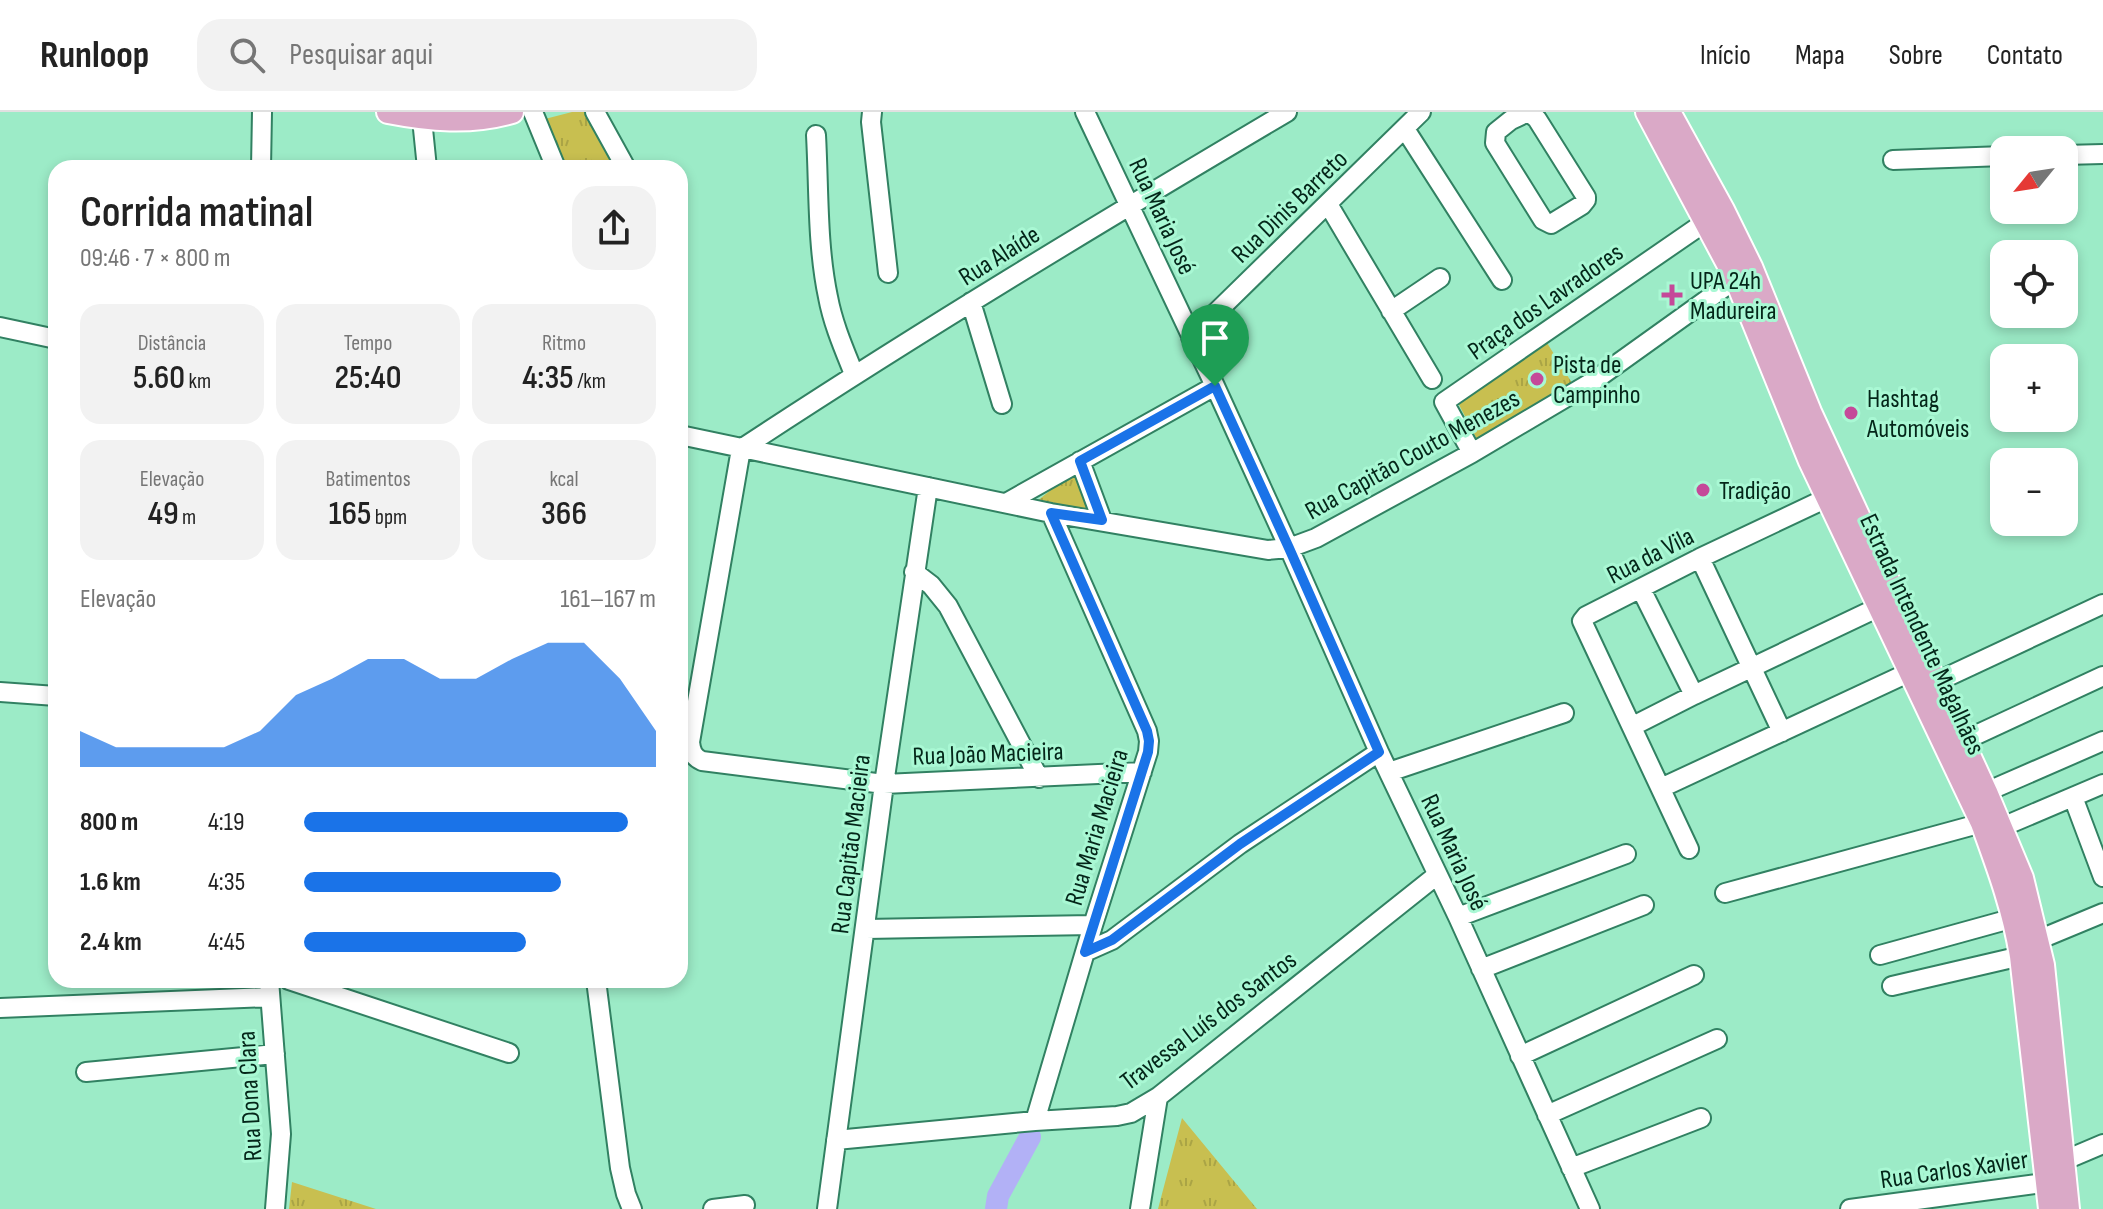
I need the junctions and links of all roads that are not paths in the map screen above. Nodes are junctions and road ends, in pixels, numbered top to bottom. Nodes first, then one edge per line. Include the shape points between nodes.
1 (262, 112) edge
2 (388, 112) edge
3 (512, 112) edge
4 (533, 112) edge
5 (595, 112) edge
6 (872, 112) edge
7 (1085, 112) edge
8 (1287, 112) edge
9 (1421, 112) edge
10 (1647, 112) edge
11 (1669, 112) edge
12 (1508, 116) edge
13 (422, 119) junction
14 (1405, 129) junction
15 (816, 135) dead end
16 (2103, 154) edge
17 (2078, 155) edge
18 (1990, 157) edge
19 (261, 160) edge
20 (426, 160) edge
21 (553, 160) edge
22 (622, 160) edge
23 (1893, 160) dead end
24 (1328, 204) junction
25 (1130, 205) junction
26 (1715, 216) junction
27 (888, 273) dead end
28 (1744, 273) junction
29 (1440, 278) dead end
30 (1502, 280) dead end
31 (971, 302) junction
32 (1391, 311) junction
33 (0, 327) edge
34 (48, 337) edge
35 (1191, 337) junction
36 (854, 374) junction
37 (1432, 379) dead end
38 (1215, 386) junction
39 (1002, 404) dead end
40 (688, 437) edge
41 (741, 449) junction
42 (1472, 453) junction
43 (1080, 461) junction
44 (928, 487) junction
45 (1827, 498) junction
46 (1006, 503) junction
47 (1051, 513) junction
48 (1275, 516) junction
49 (1102, 520) junction
50 (1258, 548) junction
51 (1289, 548) junction
52 (1700, 558) junction
53 (914, 572) junction
54 (1641, 589) junction
55 (2103, 604) edge
56 (1879, 607) junction
57 (1751, 667) junction
58 (1910, 672) junction
59 (2103, 676) edge
60 (1934, 683) junction
61 (0, 692) edge
62 (48, 695) edge
63 (1694, 695) junction
64 (1564, 713) dead end
65 (1633, 726) junction
66 (1782, 732) junction
67 (1963, 741) junction
68 (2103, 741) edge
69 (1379, 752) junction
70 (1142, 772) junction
71 (1389, 772) junction
72 (1039, 778) junction
73 (884, 784) junction
74 (2103, 784) edge
75 (1661, 788) junction
76 (1986, 792) junction
77 (2073, 797) junction
78 (1992, 825) junction
79 (1689, 849) dead end
80 (2098, 850) edge
81 (1626, 854) dead end
82 (1437, 875) junction
83 (2103, 877) edge
84 (1725, 893) dead end
85 (1644, 905) dead end
86 (2103, 913) edge
87 (1458, 917) junction
88 (2014, 918) junction
89 (1093, 925) junction
90 (866, 929) junction
91 (2030, 948) junction
92 (1085, 952) junction
93 (1880, 955) dead end
94 (1481, 969) junction
95 (1694, 975) dead end
96 (1892, 986) dead end
97 (313, 988) edge
98 (597, 988) edge
99 (269, 989) edge
100 (0, 1008) edge
101 (1717, 1039) dead end
102 (509, 1053) dead end
103 (275, 1054) junction
104 (1520, 1056) junction
105 (86, 1072) dead end
106 (1158, 1097) junction
107 (1547, 1115) junction
108 (1701, 1118) dead end
109 (1035, 1121) junction
110 (836, 1140) junction
111 (2103, 1144) edge
112 (1571, 1168) junction
113 (2058, 1175) junction
114 (745, 1205) dead end
115 (275, 1209) edge
116 (632, 1209) edge
117 (713, 1209) edge
118 (827, 1209) edge
119 (1140, 1209) edge
120 (1590, 1209) edge
121 (1850, 1209) edge
122 (2050, 1209) edge
123 (2068, 1209) edge

1 - 19 street
2 - 13 main road
3 - 13 main road
4 - 21 street
5 - 22 street
6 - 27 street
7 - 25 street, Rua Maria José
8 - 25 street, Rua Alaíde
9 - 14 street, Rua Dinis Barreto
10 - 26 main road, Estrada Intendente Magalhães
11 - 26 main road, Estrada Intendente Magalhães
12 - 12 street via 1534,115 1586,197 1554,224 1543,220 1495,143
13 - 20 street
14 - 24 street, Rua Dinis Barreto
14 - 30 street
15 - 36 street via 824,274 833,319
16 - 17 street
18 - 23 street
24 - 32 street
24 - 35 street, Rua Dinis Barreto
25 - 31 street, Rua Alaíde
25 - 35 street, Rua Maria José
26 - 28 main road, Estrada Intendente Magalhães
26 - 42 street, Praça dos Lavradores via 1444,402
28 - 42 street, Rua Capitão Couto Menezes via 1592,382
28 - 45 main road, Estrada Intendente Magalhães
28 - 60 main road, Estrada Intendente Magalhães
29 - 32 street
31 - 36 street, Rua Alaíde
31 - 39 street
32 - 37 street
33 - 34 street
35 - 38 street, Rua Maria José
36 - 41 street, Rua Alaíde
38 - 43 street
38 - 48 street, Rua Maria José
40 - 41 street, Rua Capitão Couto Menezes
41 - 44 street, Rua Capitão Couto Menezes
41 - 73 street, Rua João Macieira via 692,754 702,761
42 - 51 street, Rua Capitão Couto Menezes
43 - 46 street
43 - 49 street
44 - 46 street, Rua Capitão Couto Menezes
44 - 53 street, Rua Capitão Macieira
45 - 52 street, Rua da Vila
45 - 56 main road, Estrada Intendente Magalhães
46 - 47 street, Rua Capitão Couto Menezes
47 - 49 street, Rua Capitão Couto Menezes
47 - 70 street, Rua Maria Macieira via 1147,731
48 - 50 street
48 - 51 street, Rua Maria José
49 - 50 street, Rua Capitão Couto Menezes
50 - 51 street, Rua Capitão Couto Menezes
51 - 69 street, Rua Maria José
52 - 54 street, Rua da Vila
52 - 57 street
53 - 72 street via 948,606
53 - 73 street, Rua Capitão Macieira
54 - 63 street
54 - 65 street, Rua da Vila via 1582,623
55 - 60 street
56 - 57 street
56 - 58 main road, Estrada Intendente Magalhães
57 - 63 street
57 - 66 street
58 - 66 street
58 - 78 main road, Estrada Intendente Magalhães
59 - 67 street
60 - 67 main road, Estrada Intendente Magalhães
61 - 62 street
63 - 65 street
64 - 71 street
65 - 75 street
66 - 75 street
67 - 76 main road, Estrada Intendente Magalhães
68 - 76 street
69 - 71 street, Rua Maria José
69 - 92 street via 1240,844 1112,940
70 - 72 street, Rua João Macieira
70 - 89 street, Rua Maria Macieira
71 - 82 street, Rua Maria José
72 - 73 street, Rua João Macieira
73 - 90 street, Rua Capitão Macieira
74 - 77 street
75 - 79 street
76 - 78 main road, Estrada Intendente Magalhães
77 - 78 street
77 - 80 street
78 - 84 street
78 - 88 main road, Estrada Intendente Magalhães
78 - 91 main road, Estrada Intendente Magalhães via 2022,878
80 - 83 street
81 - 87 street
82 - 87 street, Rua Maria José
82 - 106 street, Travessa Luís dos Santos
85 - 94 street
86 - 91 street
87 - 94 street, Rua Maria José
88 - 91 main road, Estrada Intendente Magalhães
88 - 93 street
89 - 90 street
89 - 92 street, Rua Maria Macieira
90 - 110 street, Rua Capitão Macieira
91 - 96 street
91 - 113 main road, Estrada Intendente Magalhães
92 - 109 street, Rua Maria Macieira
94 - 104 street, Rua Maria José
95 - 104 street
97 - 102 street
98 - 116 street via 620,1168
99 - 100 street
99 - 103 street, Rua Dona Clara
101 - 107 street
103 - 105 street
103 - 115 street, Rua Dona Clara via 281,1134
104 - 107 street, Rua Maria José
106 - 109 street, Travessa Luís dos Santos via 1117,1116
106 - 119 street
107 - 112 street, Rua Maria José
108 - 112 street
109 - 110 street, Travessa Luís dos Santos
110 - 118 street, Rua Capitão Macieira
111 - 113 street, Rua Carlos Xavier
112 - 120 street, Rua Maria José
113 - 121 street, Rua Carlos Xavier
113 - 122 main road, Estrada Intendente Magalhães
113 - 123 main road, Estrada Intendente Magalhães
114 - 117 street

